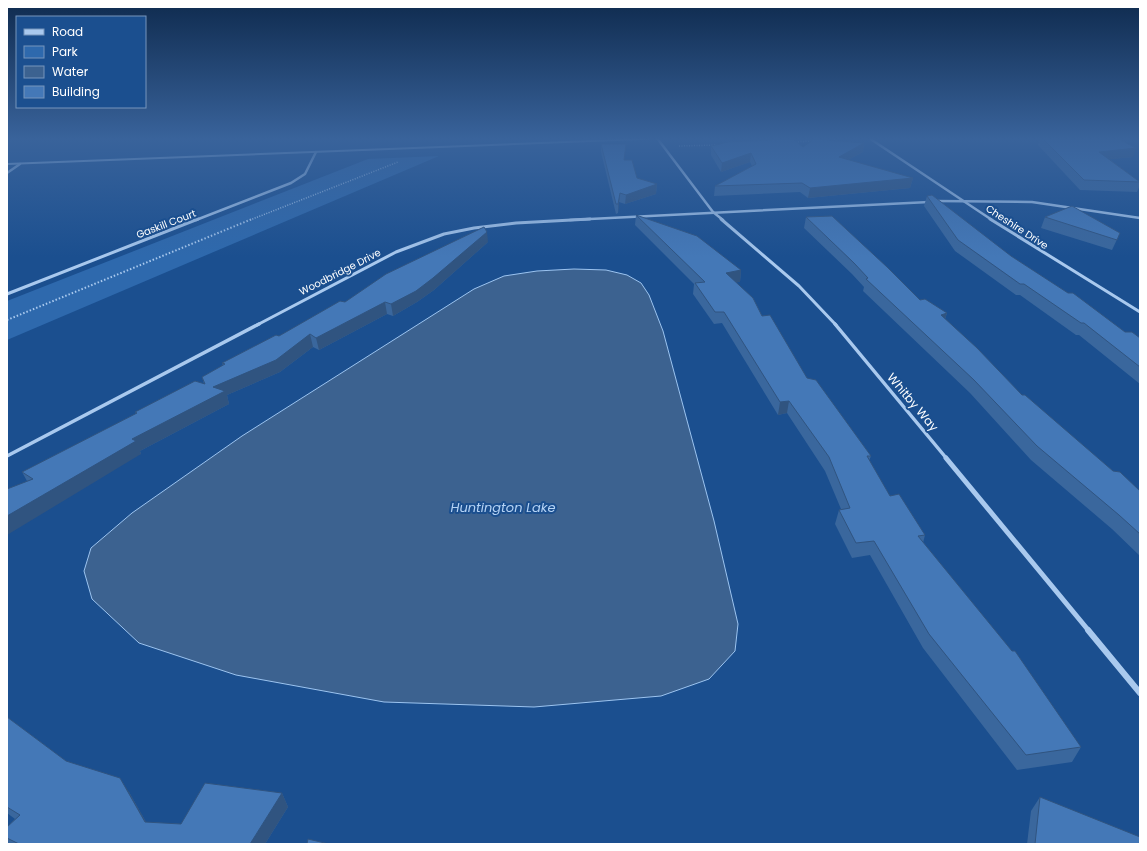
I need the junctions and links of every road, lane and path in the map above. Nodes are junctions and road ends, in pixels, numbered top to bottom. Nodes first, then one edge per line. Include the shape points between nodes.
1 (299, 178) edge
2 (357, 178) edge
3 (687, 178) edge
4 (928, 178) edge
5 (961, 200) junction
6 (713, 212) junction
7 (1140, 218) edge
8 (7, 294) edge
9 (1140, 312) edge
10 (7, 320) edge
11 (7, 456) edge
12 (1140, 693) edge

1 - 8 street, Gaskill Court
2 - 10 path
3 - 6 street, Whitby Way
4 - 5 street, Cheshire Drive
5 - 6 street, Woodbridge Drive
5 - 7 street, Woodbridge Drive via 1032,202
5 - 9 street, Cheshire Drive
6 - 11 street, Woodbridge Drive via 516,223 474,228 430,238 396,252
6 - 12 street, Whitby Way via 800,286 831,319

